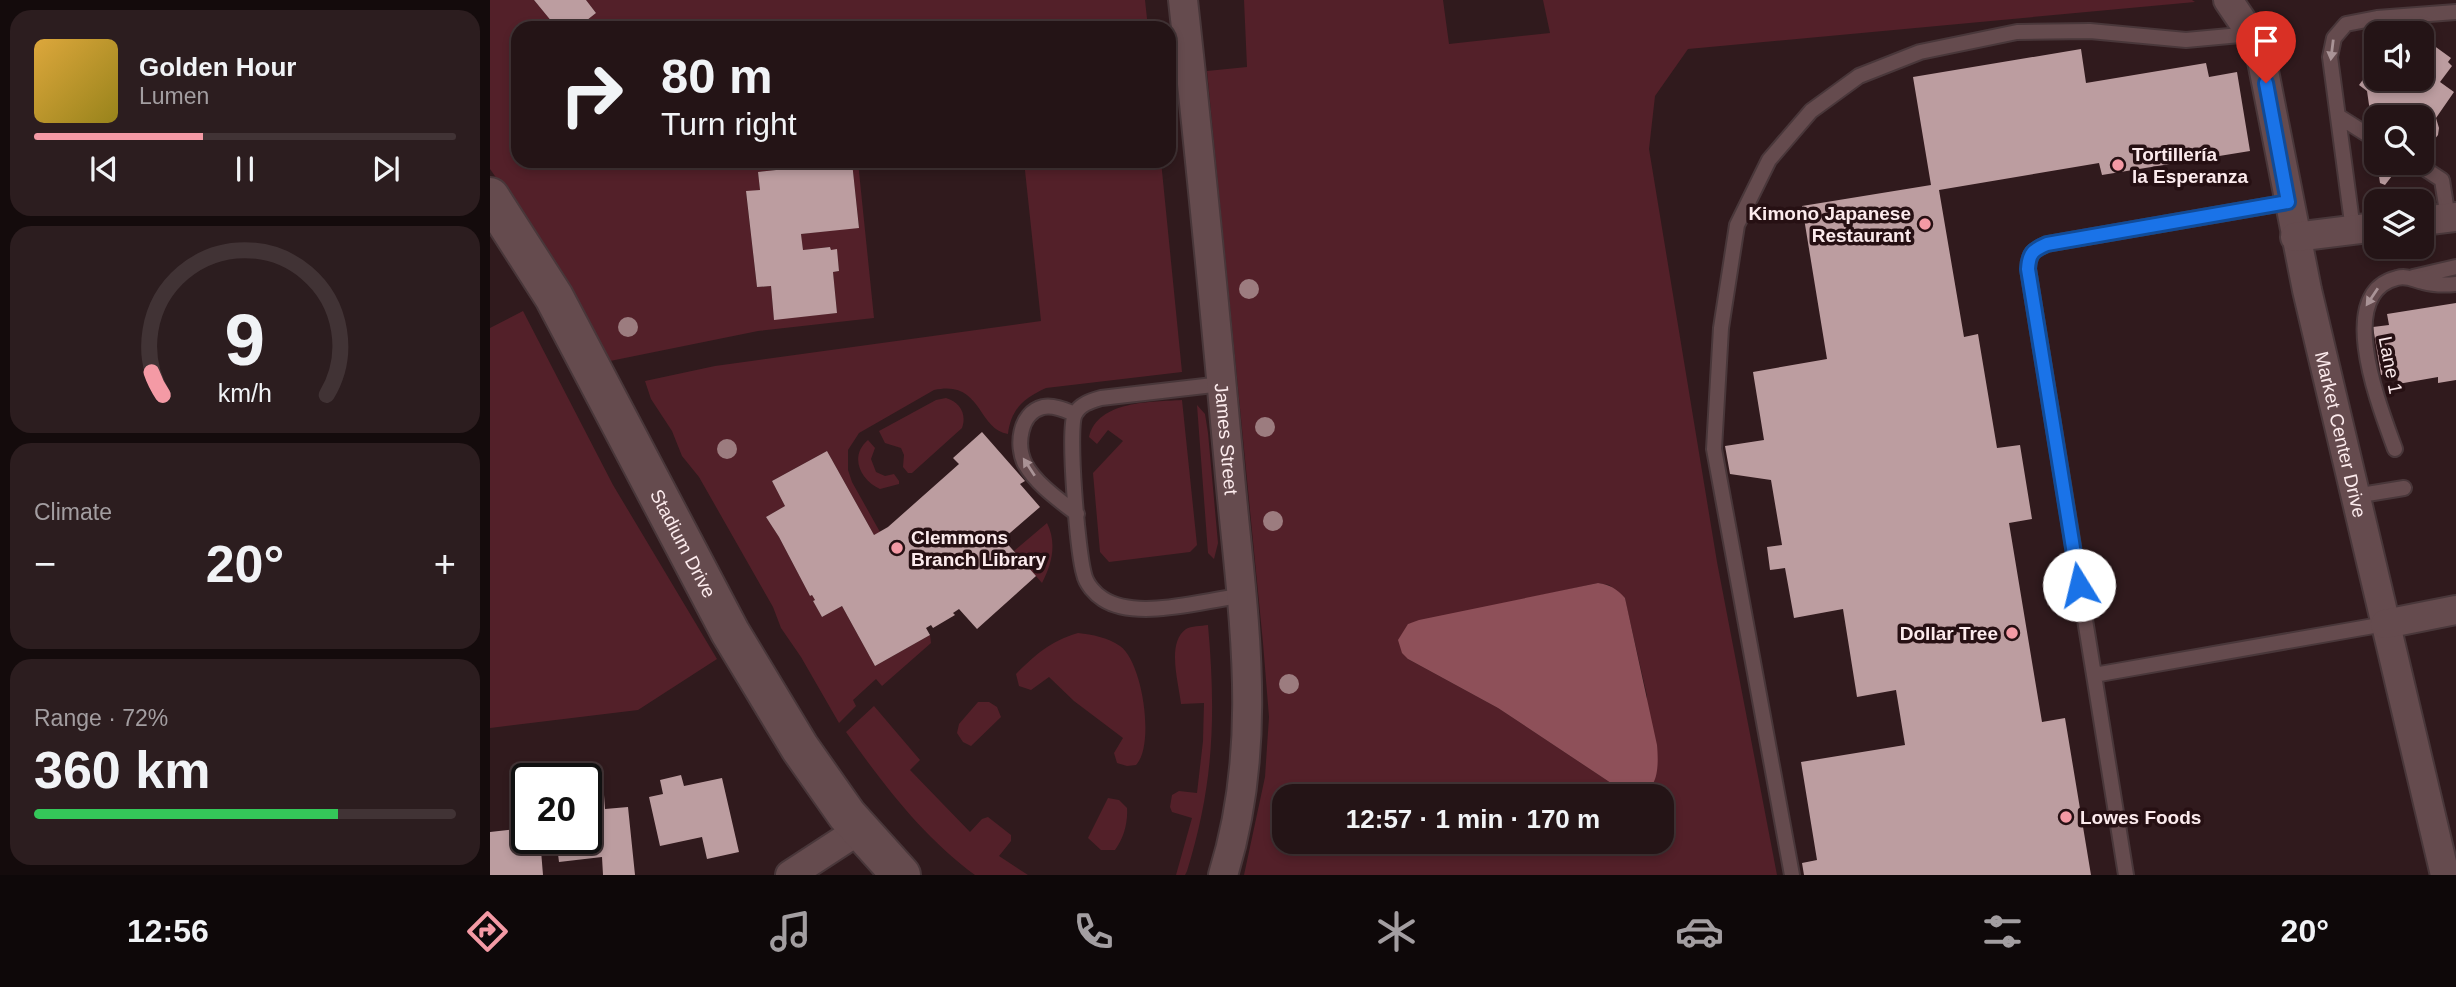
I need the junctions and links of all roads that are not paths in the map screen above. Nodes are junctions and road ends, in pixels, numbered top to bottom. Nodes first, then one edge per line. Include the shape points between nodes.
1 (1183, 0) edge
2 (2228, 0) edge
3 (2456, 12) edge
4 (2251, 34) junction
5 (2338, 116) junction
6 (2364, 132) edge
7 (2434, 175) edge
8 (490, 197) edge
9 (2288, 202) junction
10 (2442, 218) edge
11 (2364, 224) edge
12 (2364, 228) edge
13 (2295, 237) junction
14 (2456, 267) edge
15 (2410, 277) junction
16 (2456, 284) edge
17 (1222, 384) junction
18 (1075, 414) junction
19 (2395, 449) dead end
20 (2404, 488) dead end
21 (2355, 496) junction
22 (1077, 514) junction
23 (1241, 596) junction
24 (2456, 610) edge
25 (2385, 624) junction
26 (2094, 675) junction
27 (859, 830) junction
28 (790, 875) edge
29 (901, 875) edge
30 (1223, 875) edge
31 (1792, 875) edge
32 (2126, 875) edge
33 (2445, 875) edge

1 - 17 street, James Street
2 - 4 street, Market Center Drive
3 -> 5 lane via 2346,24 2334,38 2330,57
4 - 9 street, Market Center Drive via 2262,61
4 - 31 lane via 2186,40 2090,31 2017,32 1920,51 1859,76 1811,111 1769,160 1737,225 1721,328 1714,449
5 - 6 lane
5 - 11 lane
7 - 10 lane via 2442,180
8 - 27 street, Stadium Drive via 554,297 730,632 800,748
9 - 13 street, Market Center Drive
9 - 26 lane via 2047,244 2028,257
12 - 13 street
13 - 21 street, Market Center Drive
14 - 15 lane
15 - 16 lane
15 -> 19 lane, Lane 1 via 2398,277 2373,292 2363,325 2377,401
17 - 18 lane via 1101,398 1085,403
17 - 23 street, James Street
18 - 22 lane via 1071,431
22 -> 18 lane via 1032,472 1020,447 1025,422 1042,407
20 - 21 lane
21 - 25 street, Market Center Drive
22 - 23 lane via 1084,576 1105,600 1151,609
23 - 30 street, James Street via 1248,736 1242,795
24 - 25 street
25 - 26 lane
25 - 33 street, Market Center Drive
26 - 32 lane
27 - 28 street
27 - 29 street, Stadium Drive

